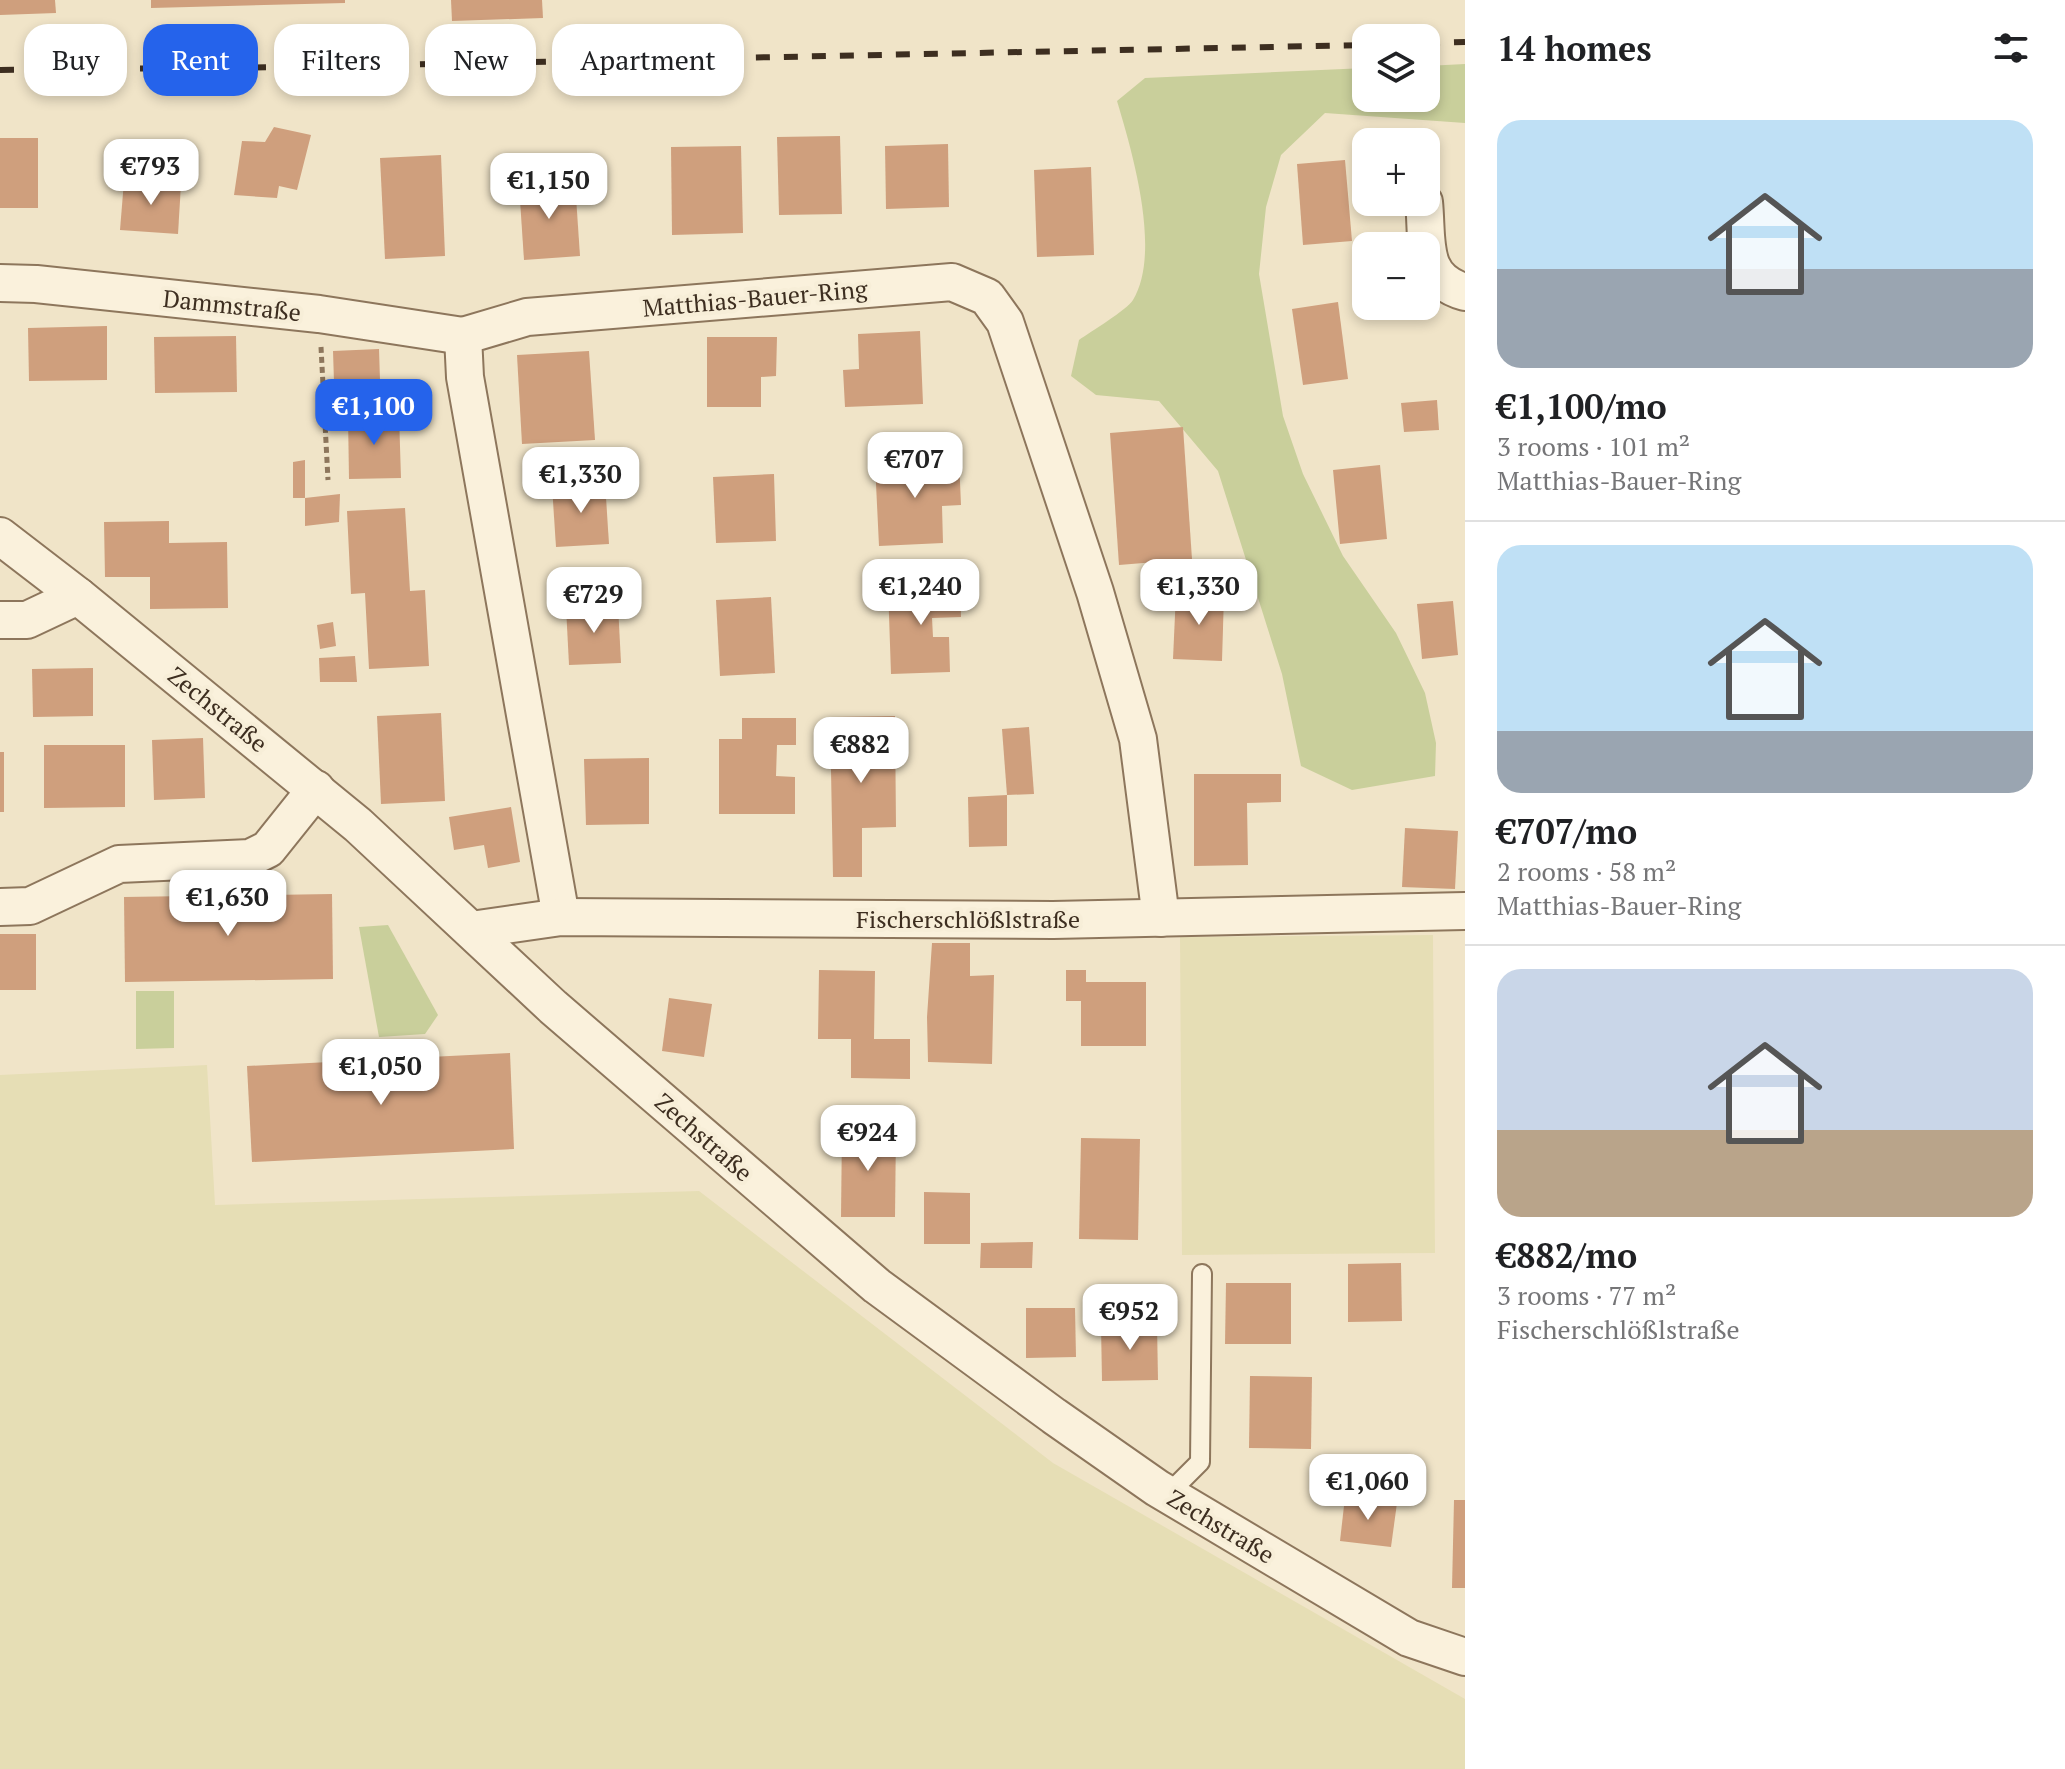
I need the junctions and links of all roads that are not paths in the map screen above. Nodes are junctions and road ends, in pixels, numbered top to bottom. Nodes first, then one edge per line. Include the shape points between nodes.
1 (1425, 216) edge
2 (0, 283) edge
3 (1465, 292) edge
4 (463, 336) junction
5 (0, 536) edge
6 (78, 596) junction
7 (0, 620) edge
8 (316, 789) junction
9 (0, 907) edge
10 (1465, 911) edge
11 (561, 917) junction
12 (1161, 918) junction
13 (471, 930) junction
14 (1202, 1274) dead end
15 (1168, 1494) junction
16 (1465, 1657) edge

1 - 3 street via 1430,269 1449,288
2 - 4 street, Dammstraße via 319,314
4 - 11 street via 465,377
4 - 12 street, Matthias-Bauer-Ring via 527,317 952,282 987,297 1005,322 1138,739
5 - 6 street, Zechstraße
6 - 7 street via 27,620
6 - 8 street, Zechstraße
8 - 9 street via 268,849 250,858 119,864 30,906
8 - 13 street, Zechstraße
10 - 12 street, Fischerschlößlstraße
11 - 12 street, Fischerschlößlstraße
11 - 13 street, Fischerschlößlstraße
13 - 15 street, Zechstraße via 877,1286
14 - 15 lane via 1200,1462
15 - 16 street, Zechstraße via 1409,1638

